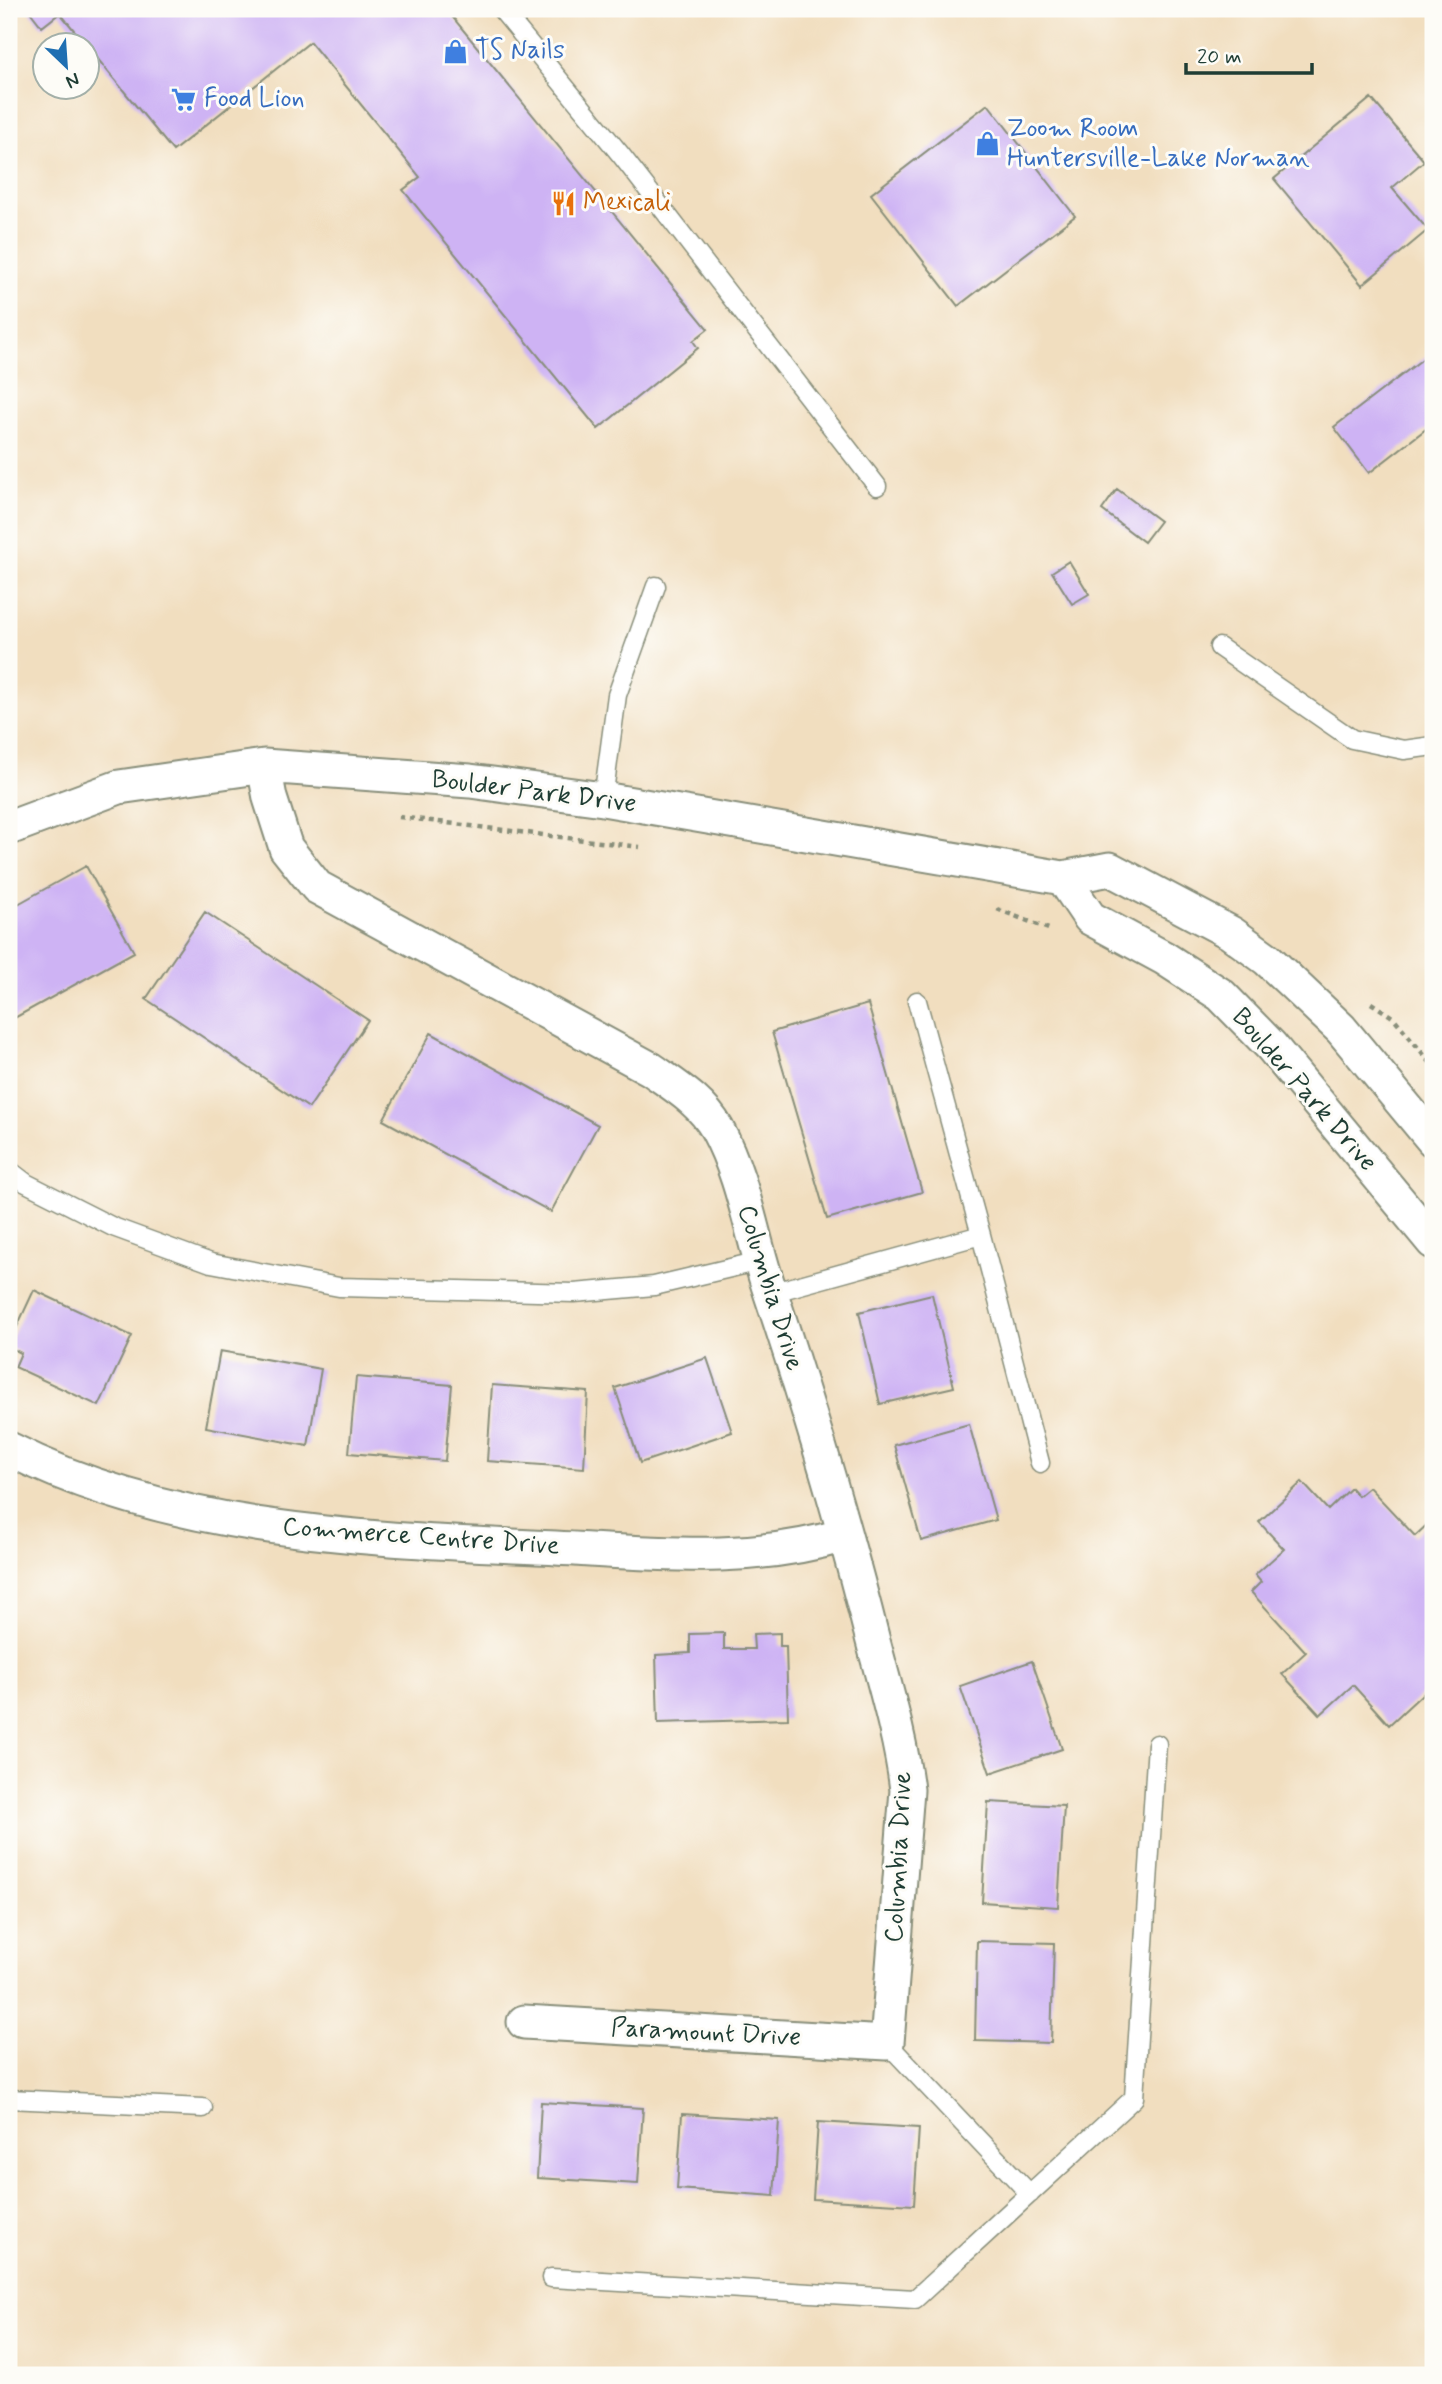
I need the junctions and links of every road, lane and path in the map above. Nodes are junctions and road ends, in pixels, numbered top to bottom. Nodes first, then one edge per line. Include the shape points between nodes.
1 (501, 9) edge
2 (877, 486) dead end
3 (656, 586) dead end
4 (1219, 647) dead end
5 (1433, 746) edge
6 (264, 766) junction
7 (603, 799) junction
8 (397, 817) dead end
9 (9, 828) edge
10 (643, 848) dead end
11 (1063, 877) junction
12 (989, 906) dead end
13 (1059, 933) dead end
14 (917, 1001) dead end
15 (1433, 1140) edge
16 (9, 1170) edge
17 (981, 1236) junction
18 (1433, 1242) edge
19 (760, 1261) junction
20 (771, 1293) junction
21 (9, 1449) edge
22 (1040, 1463) dead end
23 (844, 1535) junction
24 (1157, 1744) dead end
25 (524, 2022) dead end
26 (887, 2043) junction
27 (9, 2099) edge
28 (203, 2108) dead end
29 (1030, 2194) junction
30 (551, 2278) dead end

1 - 2 lane via 629,165
3 - 7 lane via 617,695
4 - 5 lane via 1352,739 1404,750
6 - 7 street, Boulder Park Drive via 470,781
6 - 9 street, Boulder Park Drive via 119,788
6 - 19 street, Columbia Drive via 286,848 317,887 651,1069 696,1102 716,1126 736,1168
7 - 11 street, Boulder Park Drive
8 - 10 path
11 - 15 street, Boulder Park Drive via 1110,869 1231,933 1267,959 1341,1029
11 - 18 street, Boulder Park Drive via 1090,918 1164,958 1230,1004 1271,1046
12 - 13 path
14 - 17 lane
16 - 19 lane via 113,1227 199,1259 339,1287 574,1293 654,1286
17 - 20 lane
17 - 22 lane
19 - 20 street, Columbia Drive
20 - 23 street, Columbia Drive
21 - 23 street, Commerce Centre Drive via 97,1488 153,1504 273,1527 384,1538 693,1555 764,1553
23 - 26 street, Columbia Drive via 904,1760 907,1790
24 - 29 lane via 1134,2098
25 - 26 street, Paramount Drive
26 - 29 lane
27 - 28 lane
29 - 30 lane via 915,2299

